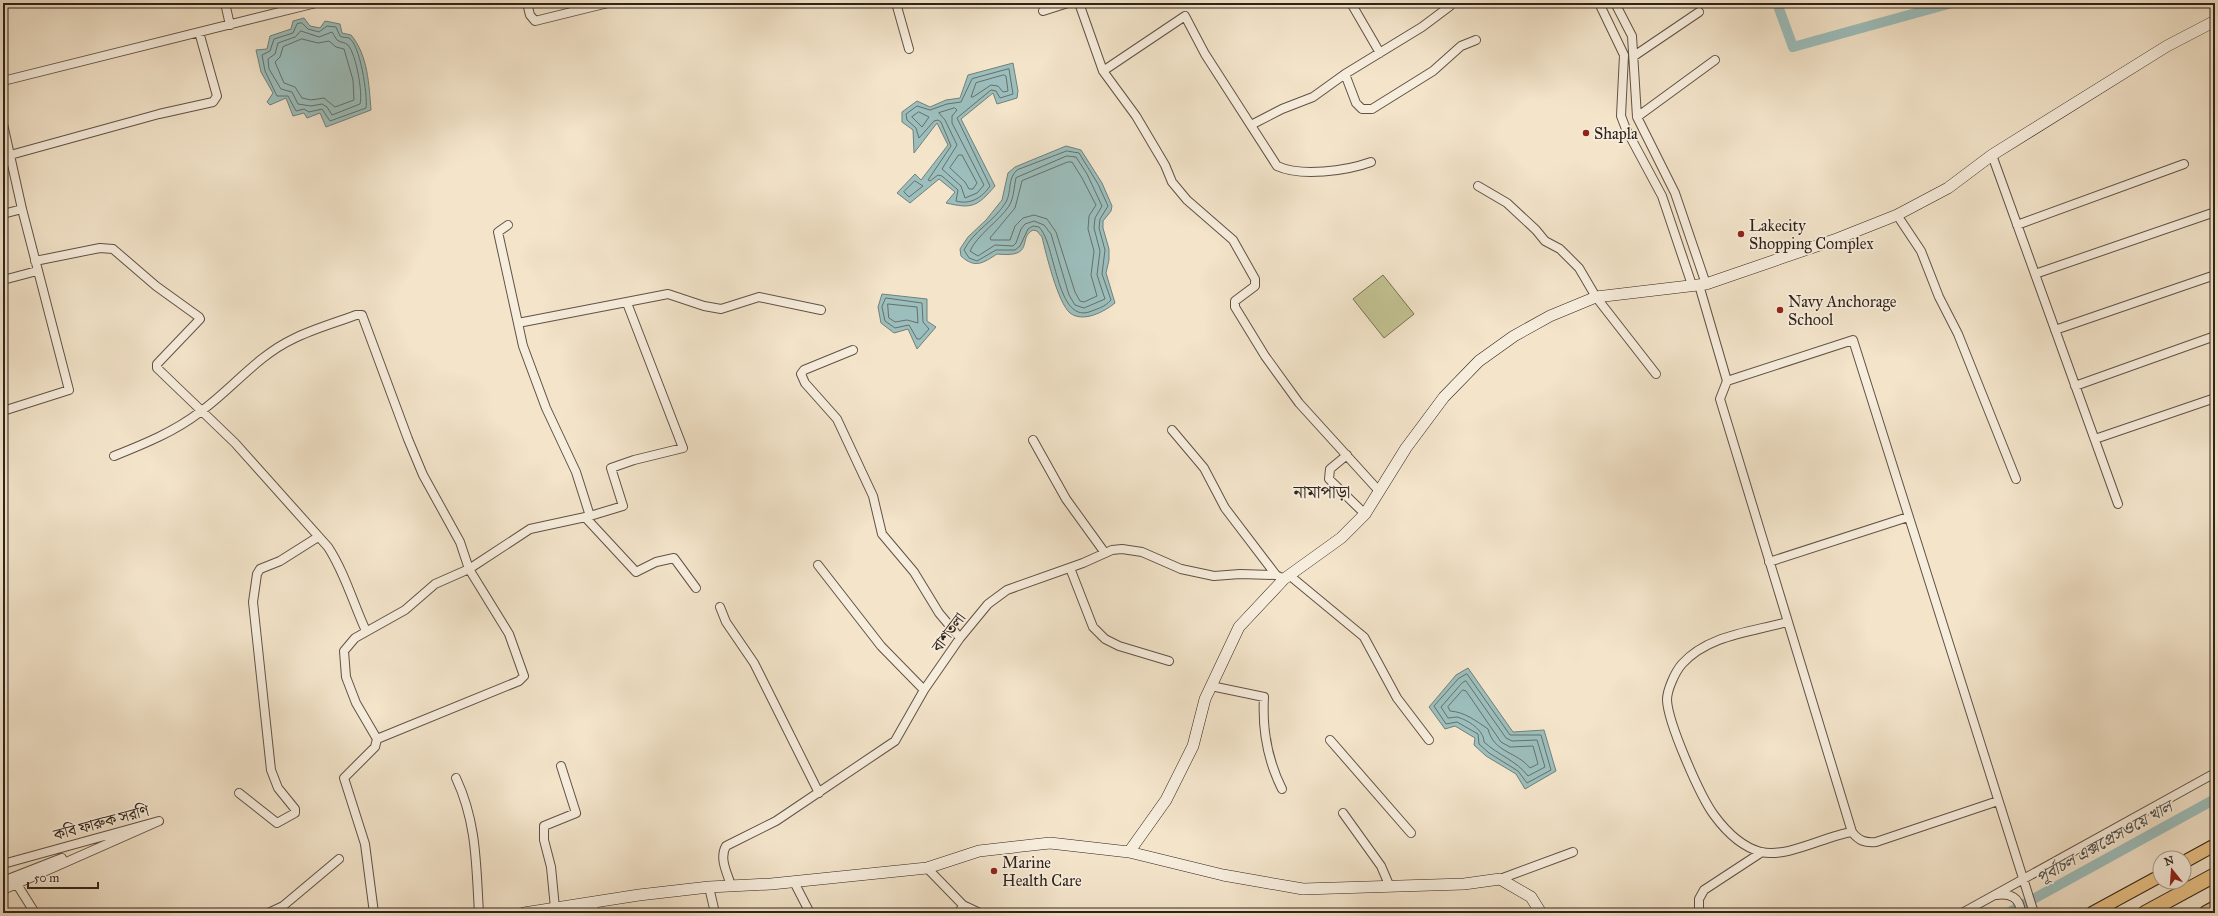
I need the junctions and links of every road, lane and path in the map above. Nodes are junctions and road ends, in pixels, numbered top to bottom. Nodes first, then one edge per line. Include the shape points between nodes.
1 (225, 3) edge
2 (316, 3) edge
3 (527, 3) edge
4 (608, 3) edge
5 (896, 3) edge
6 (1068, 3) edge
7 (1079, 3) edge
8 (1351, 3) edge
9 (1599, 3) edge
10 (1615, 3) edge
11 (1450, 6) dead end
12 (1043, 11) dead end
13 (1699, 12) dead end
14 (2215, 21) edge
15 (230, 25) junction
16 (199, 32) junction
17 (1476, 40) dead end
18 (908, 49) dead end
19 (1380, 53) junction
20 (1634, 56) junction
21 (1715, 60) dead end
22 (1103, 71) junction
23 (1345, 74) junction
24 (3, 82) edge
25 (1636, 91) junction
26 (1622, 92) junction
27 (1636, 117) junction
28 (3, 124) edge
29 (1251, 125) junction
30 (1656, 155) junction
31 (1992, 155) junction
32 (7, 156) edge
33 (1645, 161) junction
34 (1371, 162) dead end
35 (2184, 164) dead end
36 (1478, 186) dead end
37 (1675, 193) junction
38 (1662, 196) junction
39 (22, 209) junction
40 (2215, 212) edge
41 (3, 214) edge
42 (1897, 215) junction
43 (508, 225) dead end
44 (2017, 225) junction
45 (35, 261) junction
46 (37, 271) junction
47 (2035, 274) junction
48 (2215, 275) edge
49 (3, 280) edge
50 (1699, 285) junction
51 (1596, 297) junction
52 (628, 303) junction
53 (821, 310) dead end
54 (518, 323) junction
55 (2055, 330) junction
56 (2215, 336) edge
57 (853, 350) dead end
58 (1656, 374) dead end
59 (1727, 381) junction
60 (2075, 386) junction
61 (2215, 398) edge
62 (3, 412) edge
63 (201, 412) junction
64 (1172, 430) dead end
65 (2095, 439) junction
66 (1033, 440) dead end
67 (1347, 455) junction
68 (114, 456) dead end
69 (2016, 479) dead end
70 (1379, 491) junction
71 (2118, 504) dead end
72 (1365, 514) junction
73 (588, 517) junction
74 (1908, 517) junction
75 (318, 537) junction
76 (1106, 553) junction
77 (1769, 562) junction
78 (818, 565) dead end
79 (469, 568) junction
80 (1070, 568) junction
81 (1283, 577) junction
82 (696, 588) dead end
83 (720, 607) dead end
84 (1787, 622) junction
85 (366, 631) junction
86 (960, 638) junction
87 (1169, 661) dead end
88 (1211, 686) junction
89 (924, 690) junction
90 (377, 739) junction
91 (1330, 740) dead end
92 (1429, 740) dead end
93 (561, 766) dead end
94 (2215, 773) edge
95 (456, 778) dead end
96 (1282, 789) dead end
97 (239, 793) dead end
98 (819, 793) junction
99 (1998, 801) junction
100 (1343, 813) dead end
101 (159, 821) junction
102 (1852, 832) junction
103 (1411, 833) dead end
104 (2215, 845) edge
105 (1129, 852) junction
106 (1573, 852) dead end
107 (1762, 852) junction
108 (2192, 858) edge
109 (339, 859) dead end
110 (3, 864) edge
111 (927, 868) junction
112 (2215, 875) edge
113 (2022, 878) junction
114 (1500, 879) junction
115 (3, 880) edge
116 (2152, 880) edge
117 (794, 882) junction
118 (732, 885) junction
119 (709, 887) junction
120 (1390, 887) junction
121 (3, 890) edge
122 (1992, 896) junction
123 (555, 908) junction
124 (593, 908) edge
125 (2215, 908) edge
126 (961, 909) edge
127 (35, 913) edge
128 (268, 913) edge
129 (374, 913) edge
130 (479, 913) edge
131 (524, 913) edge
132 (715, 913) edge
133 (810, 913) edge
134 (980, 913) edge
135 (1541, 913) edge
136 (1699, 913) edge
137 (1962, 913) edge
138 (2021, 913) edge
139 (2034, 913) edge
140 (2092, 913) edge
141 (2145, 913) edge
142 (2206, 913) edge

1 - 15 street
2 - 15 street
3 - 4 street via 530,15 535,21
5 - 18 street
6 - 12 street
7 - 22 street
8 - 19 street
9 - 26 street via 1624,55
10 - 20 street via 1632,36
11 - 19 street
13 - 20 street
14 - 31 street via 2167,46
15 - 16 street
16 - 24 street
16 - 32 street via 217,96 213,102 159,114
17 - 23 street via 1461,46 1433,71 1372,109 1362,109 1356,103
19 - 23 street
20 - 25 street
21 - 27 street
22 - 29 street via 1185,16 1205,54
22 - 67 street via 1136,116 1172,182 1187,200 1233,240 1255,279 1255,286 1235,301 1235,307 1265,356 1299,403
23 - 29 street via 1313,97
25 - 26 street
25 - 27 street
26 - 33 street via 1621,116
27 - 30 street
28 - 32 street
29 - 34 street via 1277,166 1287,171 1357,167
30 - 33 street
30 - 37 street
31 - 42 street via 1948,188
31 - 44 street
32 - 39 street
33 - 38 street
35 - 44 street
36 - 51 street via 1507,203 1545,241 1560,249 1579,268
37 - 38 street
37 - 50 street
38 - 50 street
39 - 41 street
39 - 45 street
40 - 47 street
42 - 50 street via 1834,240
42 - 69 street via 1921,250
43 - 54 street via 498,232
44 - 47 street
45 - 46 street
45 - 63 street via 100,248 113,249 156,286 200,316 156,368
46 - 49 street
46 - 62 street via 69,390
47 - 55 street
48 - 55 street
50 - 51 street
50 - 59 street
51 - 58 street
51 - 70 street via 1544,319 1514,336 1479,361 1444,397 1406,448
52 - 53 street via 668,294 721,309 759,297
52 - 54 street
52 - 73 street via 683,448 611,468 623,506
54 - 73 street via 523,346 543,402 576,472
55 - 60 street
56 - 60 street
57 - 86 street via 804,370 801,374 805,383 837,419 873,496 882,534 914,572 939,614
59 - 74 street via 1853,340
59 - 77 street via 1720,399
60 - 65 street
61 - 65 street
63 - 68 street via 152,440
63 - 75 street via 235,443
63 - 79 street via 269,354 293,339 362,315 423,475 460,542
64 - 81 street via 1204,468 1225,508
65 - 71 street
66 - 76 street via 1066,499
67 - 70 street
67 - 72 street via 1330,469 1329,479
70 - 72 street
72 - 81 street via 1341,538
73 - 79 street via 530,529
73 - 82 street via 636,572 656,562 674,558
74 - 77 street
74 - 99 street
75 - 85 street via 340,566 354,607
75 - 97 street via 280,561 258,571 253,602 271,770 278,788 295,813 277,823
76 - 80 street, বাশতলা
76 - 81 street, বাশতলা via 1122,549 1142,552 1181,568 1214,576 1240,574
77 - 84 street
78 - 89 street via 881,646
79 - 85 street via 435,584 404,610
79 - 90 street via 509,634 524,676 519,681
80 - 86 street, বাশতলা via 1007,590 988,604
80 - 87 street via 1093,627 1105,639 1119,646
81 - 88 street via 1239,627
81 - 92 street via 1364,637 1397,698
83 - 98 street via 726,622 754,663
84 - 102 street
84 - 107 street via 1713,642 1700,648 1681,664 1667,699 1674,730 1714,814 1739,840
85 - 90 street via 349,643 344,651 346,677 356,703
86 - 89 street, বাশতলা
88 - 96 street via 1264,697 1263,720 1267,747 1272,768
88 - 105 street via 1205,699 1193,746 1166,800
89 - 98 street, বাশতলা via 895,741
90 - 129 street via 375,747 344,777 365,844
91 - 103 street
93 - 123 street via 576,813 544,826
94 - 113 street
95 - 130 street via 467,801 472,824
98 - 118 street, বাশতলা via 776,821 726,846 722,851 722,858
99 - 102 street via 1876,842 1867,843 1858,839
99 - 113 street
100 - 120 street via 1381,866
101 - 110 street, কবি ফারুক সরণি
101 - 115 street
101 - 121 street, কবি ফারুক সরণি
102 - 107 street via 1783,851
104 - 108 main road
105 - 111 street via 1050,843 979,851
105 - 120 street via 1222,874 1303,889
106 - 114 street
107 - 136 street via 1704,890 1699,899
109 - 128 street via 283,906
111 - 117 street
111 - 126 street
112 - 141 highway
113 - 122 street
113 - 139 street
114 - 120 street via 1464,884
114 - 135 street via 1531,897
115 - 127 street via 12,881 18,886
116 - 140 main road
117 - 118 street
117 - 133 street
118 - 119 street
119 - 124 street
119 - 132 street
122 - 137 street
122 - 138 street via 2007,893 2017,900
123 - 124 street
123 - 131 street
125 - 142 highway
126 - 134 street

